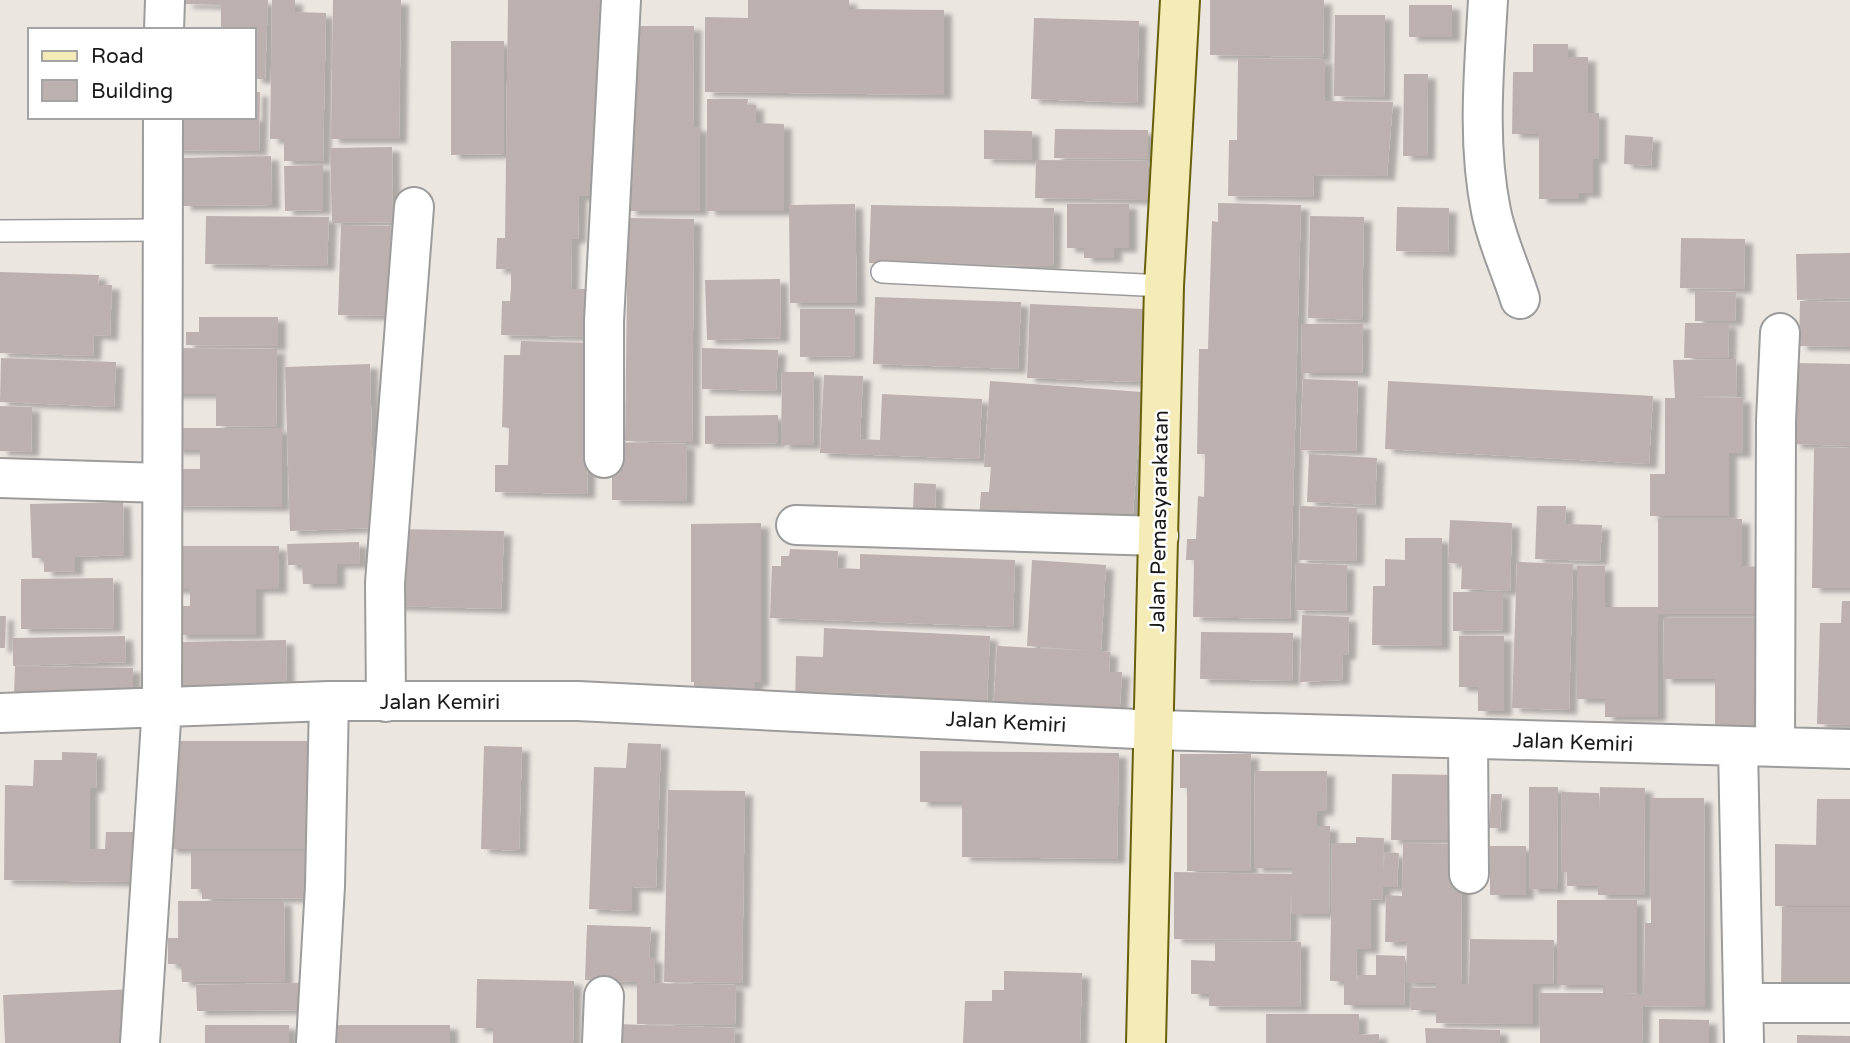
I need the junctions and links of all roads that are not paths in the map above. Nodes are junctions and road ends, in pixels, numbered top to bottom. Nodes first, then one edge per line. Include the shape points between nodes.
1 (165, 0) edge
2 (621, 0) edge
3 (1180, 0) edge
4 (1488, 0) edge
5 (164, 28) edge
6 (163, 119) edge
7 (414, 207) dead end
8 (162, 230) junction
9 (0, 231) edge
10 (882, 272) dead end
11 (1164, 286) junction
12 (1520, 299) dead end
13 (1780, 334) dead end
14 (604, 458) dead end
15 (0, 478) edge
16 (162, 483) junction
17 (796, 525) dead end
18 (1159, 536) junction
19 (329, 701) junction
20 (386, 702) junction
21 (162, 706) junction
22 (0, 713) edge
23 (1156, 730) junction
24 (1468, 739) junction
25 (1757, 747) junction
26 (1850, 749) edge
27 (1469, 874) dead end
28 (604, 996) dead end
29 (1744, 1003) junction
30 (1850, 1003) edge
31 (140, 1043) edge
32 (316, 1043) edge
33 (602, 1043) edge
34 (1146, 1043) edge
35 (1744, 1043) edge

1 - 5 street
2 - 14 street via 604,321
3 - 11 street, Jalan Pemasyarakatan
4 - 12 street via 1484,167 1492,214
6 - 8 street
7 - 20 street via 384,583
8 - 9 lane
8 - 16 street
10 - 11 lane
11 - 18 street, Jalan Pemasyarakatan
13 - 25 street
15 - 16 street
16 - 21 street
17 - 18 street
18 - 23 street, Jalan Pemasyarakatan
19 - 20 street, Jalan Kemiri
19 - 21 street, Jalan Kemiri
19 - 32 street
20 - 23 street, Jalan Kemiri via 578,701
21 - 22 street, Jalan Kemiri
21 - 31 street
23 - 24 street, Jalan Kemiri
23 - 34 street, Jalan Pemasyarakatan
24 - 25 street, Jalan Kemiri
24 - 27 street
25 - 26 street, Jalan Kemiri
25 - 29 street
28 - 33 street
29 - 30 street
29 - 35 street

